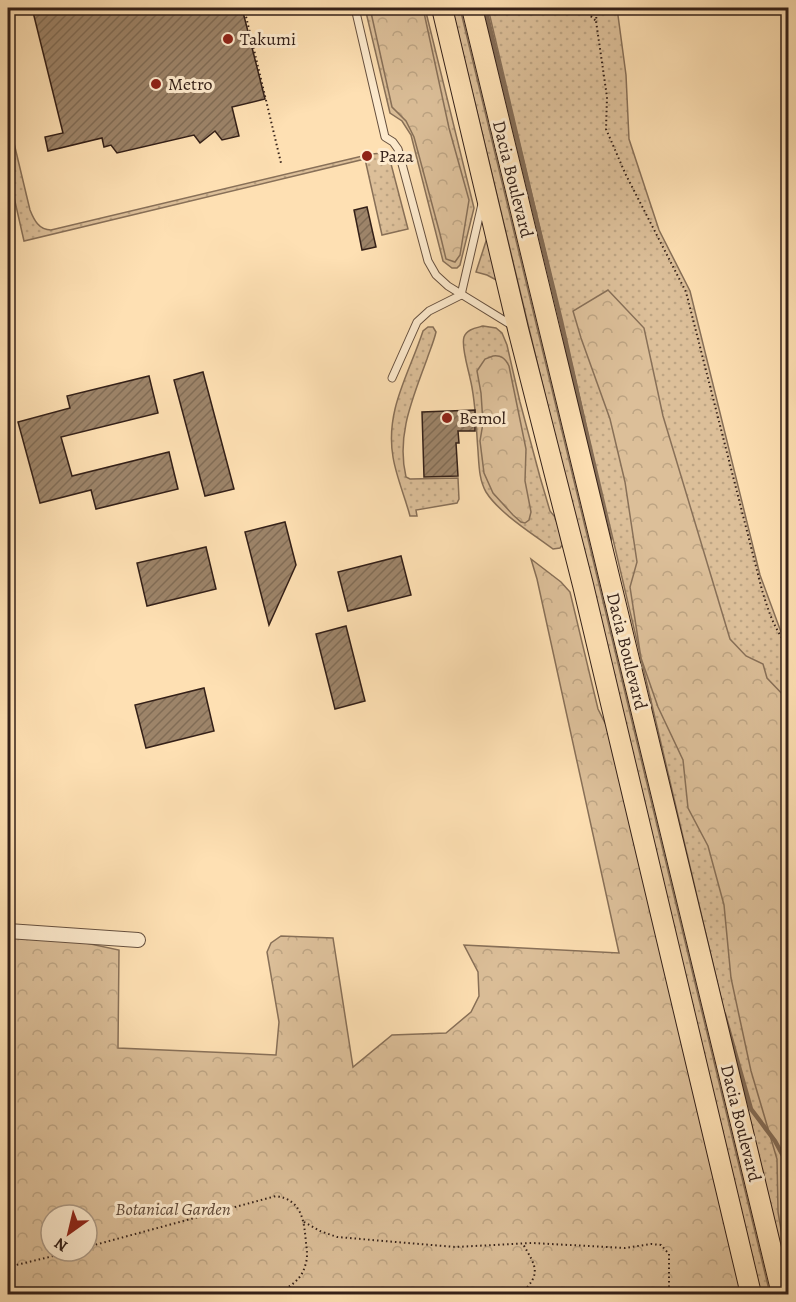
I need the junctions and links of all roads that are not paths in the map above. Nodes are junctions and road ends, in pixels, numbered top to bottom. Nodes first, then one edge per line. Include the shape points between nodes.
1 (355, 8) edge
2 (442, 8) edge
3 (472, 8) edge
4 (485, 191) junction
5 (461, 295) junction
6 (518, 329) junction
7 (392, 378) dead end
8 (8, 930) edge
9 (138, 940) dead end
10 (752, 1294) edge
11 (782, 1294) edge

1 - 5 lane via 385,136 398,149 428,261 436,275
2 - 4 main road, Dacia Boulevard
3 - 11 main road, Dacia Boulevard
4 - 5 lane
4 - 6 main road, Dacia Boulevard
5 - 6 lane
5 - 7 lane via 429,311 417,322
6 - 10 main road, Dacia Boulevard
8 - 9 street

